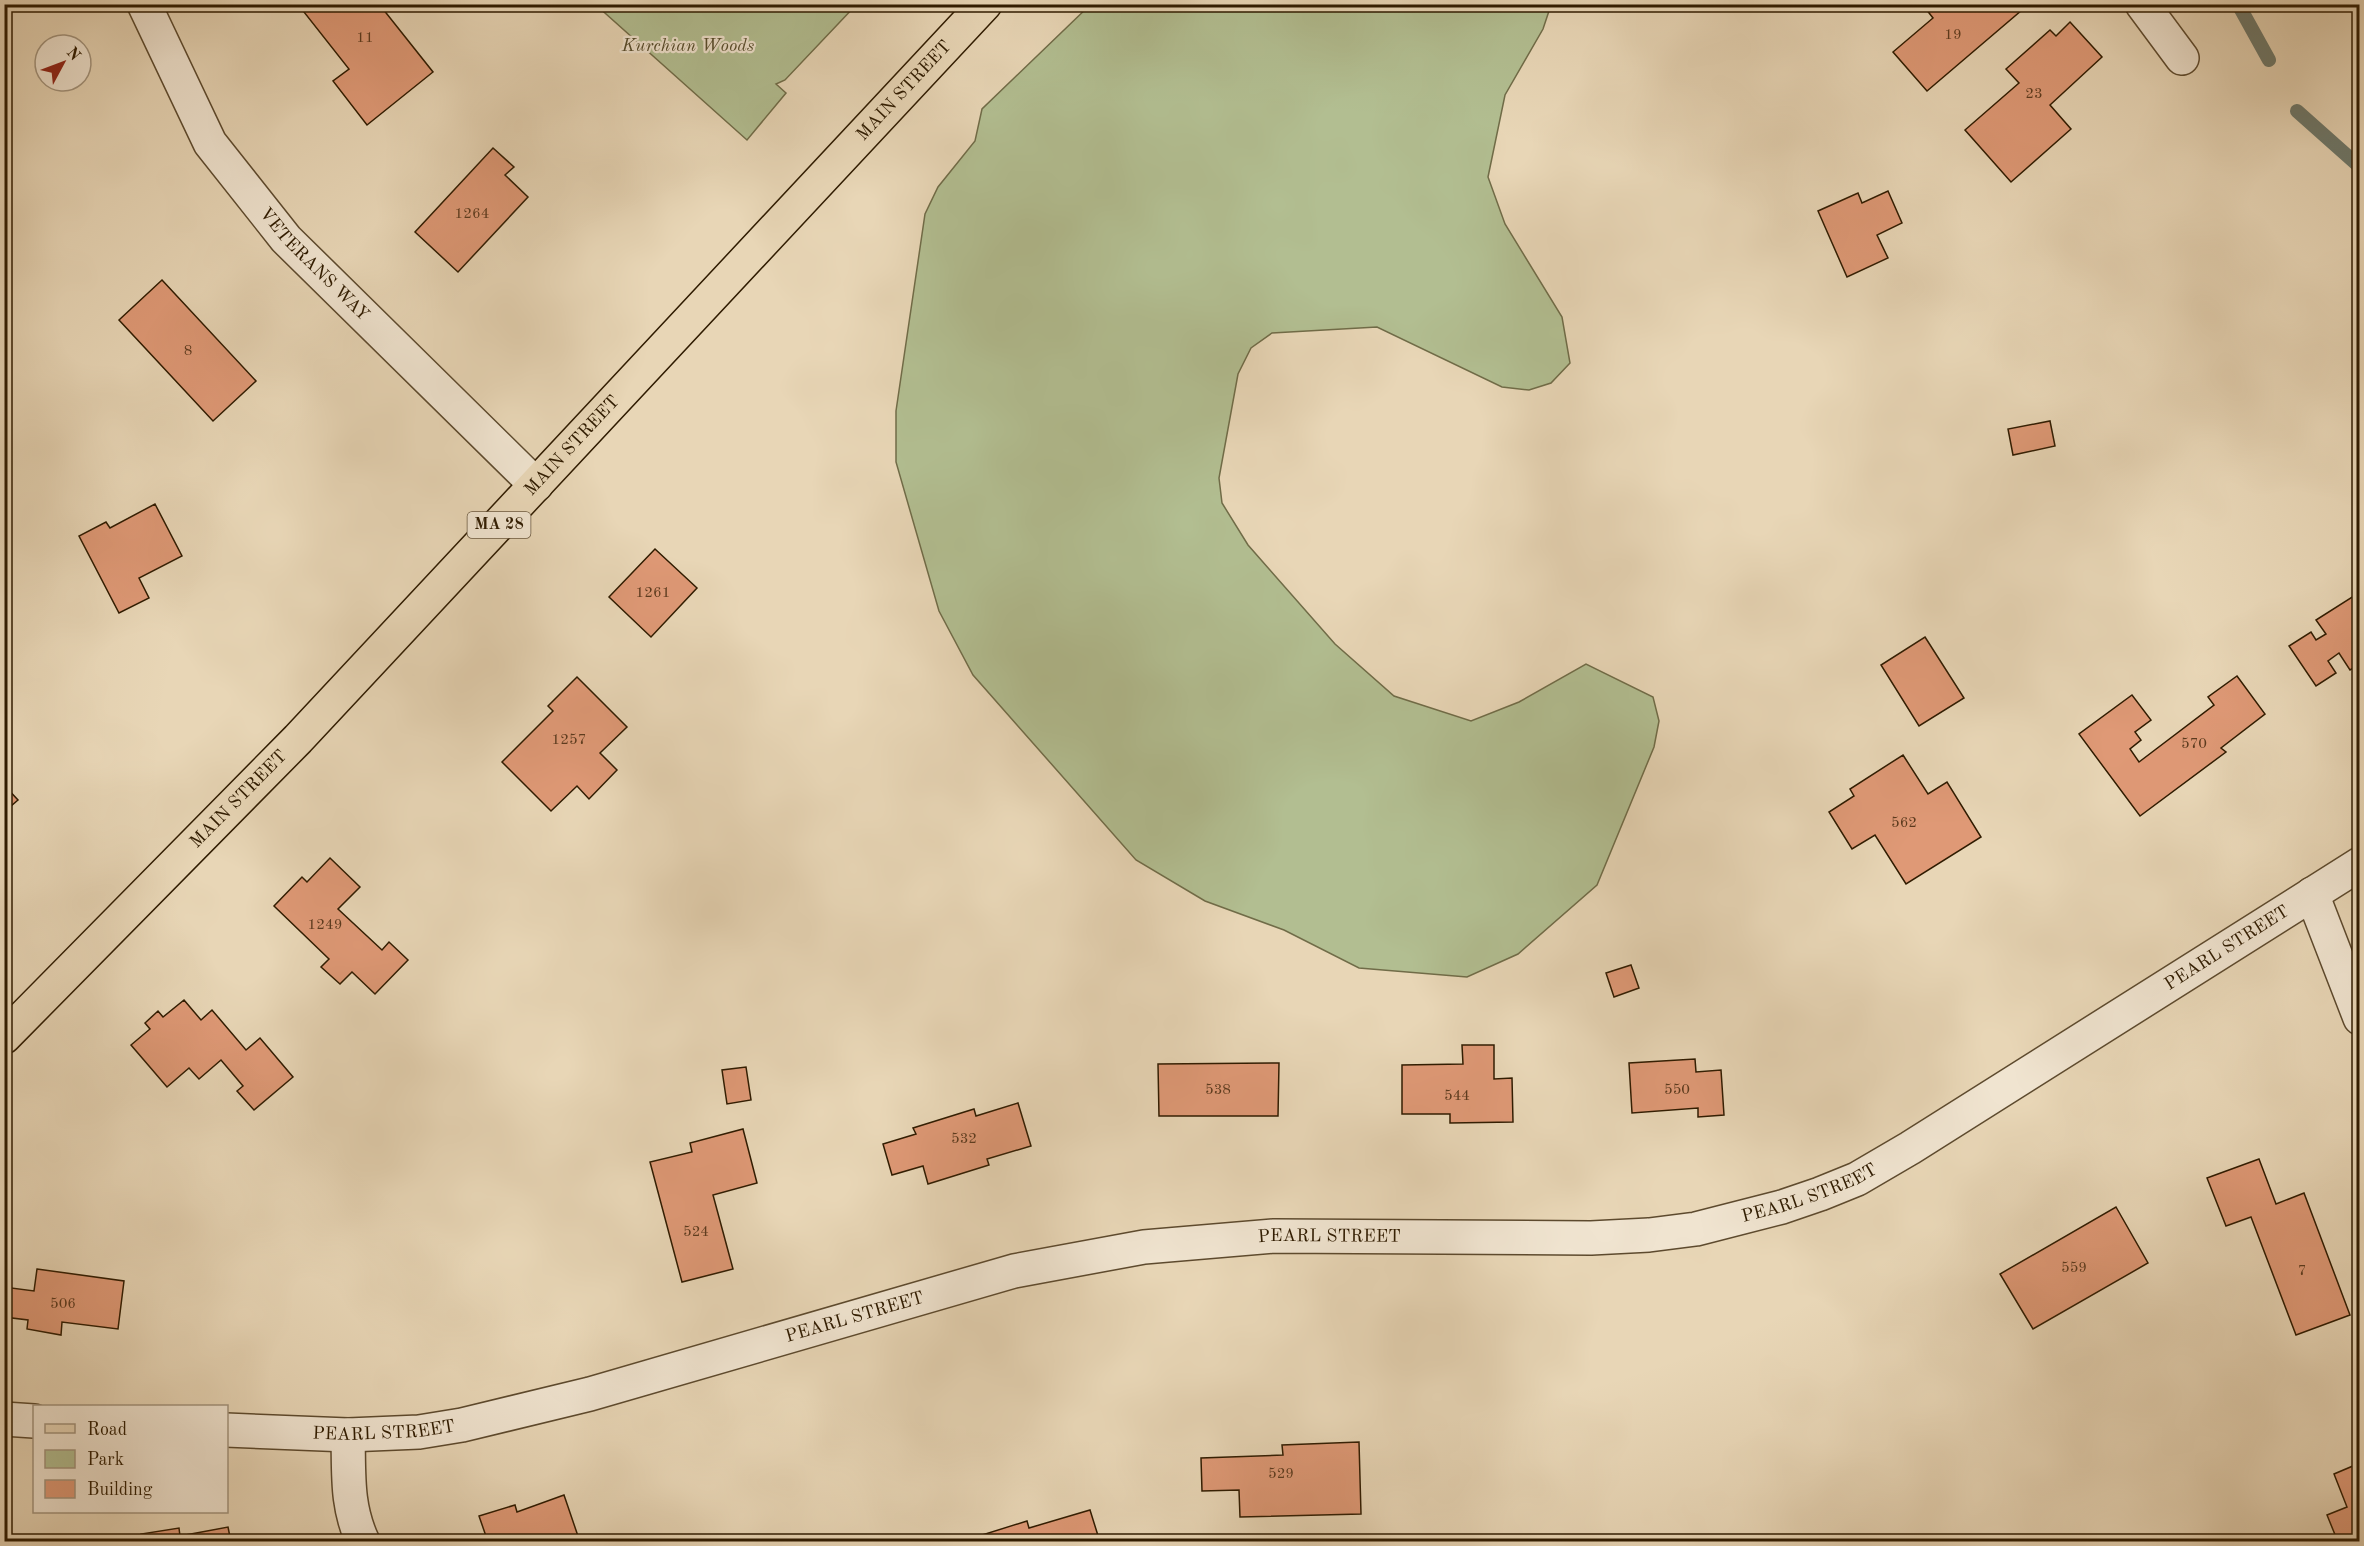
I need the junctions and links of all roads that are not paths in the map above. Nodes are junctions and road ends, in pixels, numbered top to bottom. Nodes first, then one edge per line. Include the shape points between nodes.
1 (144, 4) edge
2 (985, 4) edge
3 (2142, 4) edge
4 (2182, 58) dead end
5 (536, 485) junction
6 (2360, 864) edge
7 (2312, 894) junction
8 (2360, 1018) edge
9 (4, 1037) edge
10 (4, 1419) edge
11 (33, 1421) edge
12 (228, 1430) edge
13 (348, 1435) junction
14 (363, 1542) edge

1 - 5 street, VETERANS WAY via 210,143 286,239
2 - 5 main road, MAIN STREET / MA 28
3 - 4 street
5 - 9 main road, MAIN STREET / MA 28 via 298,739
6 - 7 street, PEARL STREET
7 - 8 street
7 - 13 street, PEARL STREET via 1874,1170 1782,1207 1696,1229 1649,1235 1481,1239 1274,1236 1144,1247 1014,1271 590,1394 473,1422 419,1432
10 - 11 street
12 - 13 street, PEARL STREET
13 - 14 street via 349,1500

